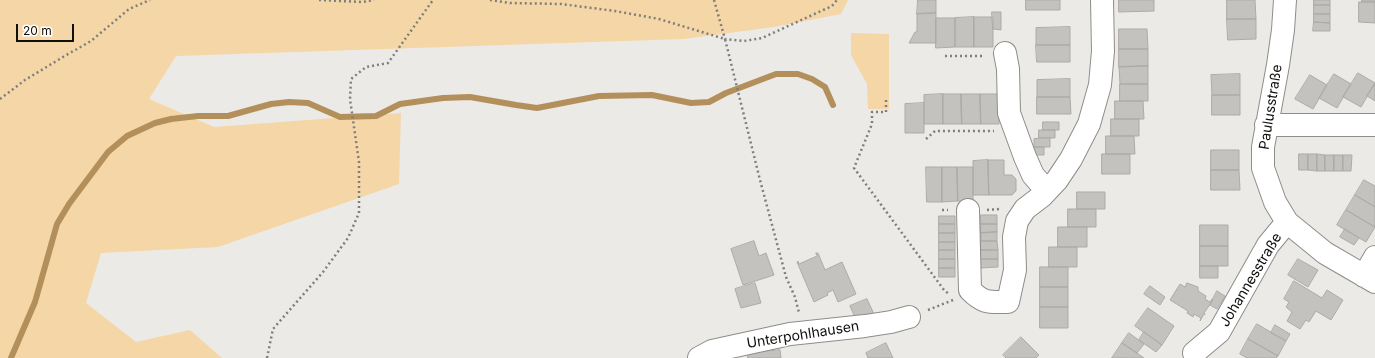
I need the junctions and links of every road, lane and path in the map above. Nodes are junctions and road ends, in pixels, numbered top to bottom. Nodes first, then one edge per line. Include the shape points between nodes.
1 (150, 0) edge
2 (319, 0) edge
3 (374, 0) edge
4 (434, 0) edge
5 (490, 0) edge
6 (714, 0) edge
7 (837, 0) edge
8 (1102, 0) edge
9 (1285, 0) edge
10 (725, 39) junction
11 (1005, 53) joint
12 (945, 56) dead end
13 (0, 99) edge
14 (886, 100) dead end
15 (1266, 125) junction
16 (1375, 125) edge
17 (1014, 129) junction
18 (926, 139) dead end
19 (1046, 190) junction
20 (968, 210) dead end
21 (1287, 222) junction
22 (1375, 257) edge
23 (1370, 279) edge
24 (909, 317) joint
25 (800, 333) junction
26 (1194, 353) dead end
27 (267, 358) edge
28 (699, 358) edge

1 - 13 path via 129,10 91,41 25,80
2 - 3 path
4 - 27 path via 388,63 366,67 351,80 350,100 359,162 359,213 348,238 273,330
5 - 10 path via 561,4 615,11 659,20
6 - 10 path
7 - 10 path via 832,6 762,38 744,41
8 - 19 street via 1103,51 1100,85 1089,124 1071,159 1057,180
9 - 15 street, Paulusstraße via 1278,65
10 - 25 path via 786,277 795,297
11 - 12 path via 997,56
11 - 17 street via 1008,70 1008,113
14 - 24 path via 886,112 872,112 872,124 854,168 944,290 956,300
15 - 16 street
15 - 21 street, Paulusstraße via 1263,168 1275,202
17 - 18 path via 936,131
17 - 19 street via 1033,175
19 - 20 street via 1024,209 1017,221 1014,237 1015,270 1008,302 979,299 970,290
21 - 23 street, Paulusstraße via 1325,253
21 - 26 street, Johannesstraße via 1268,245 1219,332
22 - 23 street
24 - 25 street, Unterpohlhausen via 878,324
25 - 28 street, Unterpohlhausen via 712,351

